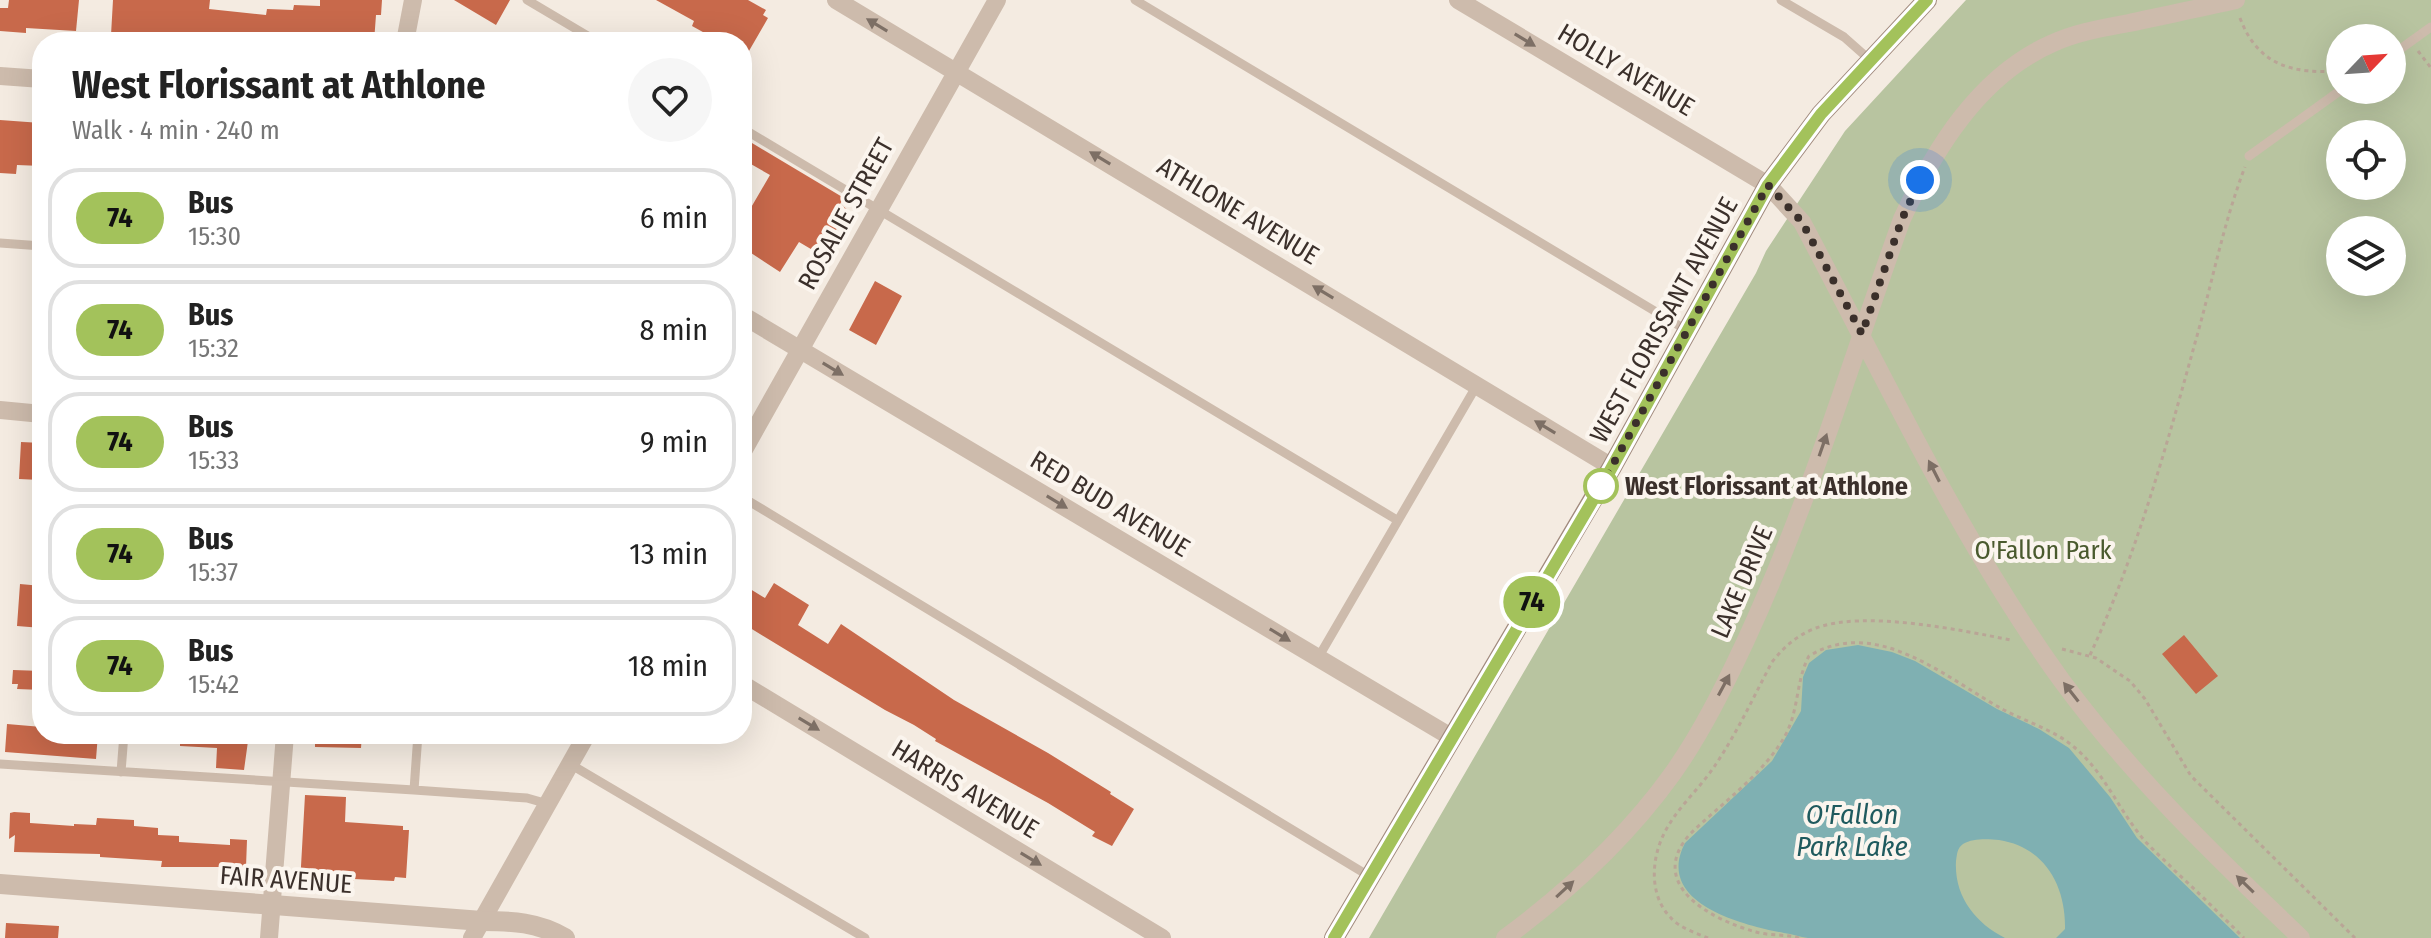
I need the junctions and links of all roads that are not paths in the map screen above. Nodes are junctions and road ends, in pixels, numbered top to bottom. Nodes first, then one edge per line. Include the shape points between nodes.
1 (413, 0) edge
2 (527, 0) edge
3 (836, 0) edge
4 (997, 0) edge
5 (1135, 0) edge
6 (1458, 0) edge
7 (1781, 0) edge
8 (1927, 0) edge
9 (2237, 5) edge
10 (2431, 27) edge
11 (407, 32) edge
12 (581, 32) edge
13 (2406, 45) edge
14 (1870, 60) junction
15 (956, 72) junction
16 (0, 76) edge
17 (32, 78) edge
18 (2326, 101) edge
19 (752, 134) edge
20 (2249, 156) road end
21 (1768, 185) junction
22 (879, 209) junction
23 (0, 243) edge
24 (32, 245) edge
25 (752, 321) edge
26 (1688, 331) junction
27 (1862, 334) junction
28 (800, 349) junction
29 (1477, 385) junction
30 (0, 410) edge
31 (32, 413) edge
32 (752, 435) edge
33 (1612, 467) junction
34 (752, 503) edge
35 (1397, 520) junction
36 (1318, 658) junction
37 (752, 690) edge
38 (1451, 737) junction
39 (123, 744) edge
40 (284, 744) edge
41 (417, 744) edge
42 (581, 744) edge
43 (0, 764) edge
44 (570, 764) junction
45 (121, 772) junction
46 (281, 783) junction
47 (414, 790) junction
48 (548, 804) junction
49 (1370, 877) junction
50 (0, 884) edge
51 (271, 905) junction
52 (477, 929) edge
53 (1150, 935) edge
54 (269, 938) edge
55 (565, 938) edge
56 (865, 938) edge
57 (1334, 938) edge
58 (1505, 938) edge
59 (2301, 938) edge

1 - 11 street
2 - 12 lane
15 -> 3 street, ATHLONE AVENUE
4 - 15 street, ROSALIE STREET
5 - 26 lane
6 -> 21 street, HOLLY AVENUE
7 - 14 lane via 1844,37
8 - 14 main road, WEST FLORISSANT AVENUE
9 - 27 street, LAKE DRIVE via 2081,33 2026,57 2000,76 1975,101 1920,180
10 - 13 lane
14 - 21 main road, WEST FLORISSANT AVENUE
15 - 22 street, ROSALIE STREET
29 -> 15 street, ATHLONE AVENUE
16 - 17 street
18 - 20 lane
19 - 22 lane
21 - 26 main road, WEST FLORISSANT AVENUE
21 - 27 street, HOLLY AVENUE via 1802,222
22 - 28 street, ROSALIE STREET
22 - 35 lane
23 - 24 lane
25 - 28 street, RED BUD AVENUE
26 - 33 main road, WEST FLORISSANT AVENUE
58 -> 27 street, LAKE DRIVE via 1631,824 1699,733 1769,589
59 -> 27 street, HOLLY AVENUE via 2209,851 2113,747 2062,680 1950,501
28 - 32 street, ROSALIE STREET
28 -> 36 street, RED BUD AVENUE
33 -> 29 street, ATHLONE AVENUE
29 - 35 lane
30 - 31 street
33 - 38 main road, WEST FLORISSANT AVENUE
34 - 49 lane
35 - 36 lane
36 - 38 street, RED BUD AVENUE
37 -> 53 street, HARRIS AVENUE
38 - 49 main road, WEST FLORISSANT AVENUE
39 - 45 lane
40 - 46 street
41 - 47 lane
42 - 44 street
43 - 45 lane
44 - 48 street
44 - 56 lane
45 - 46 lane
46 - 47 lane
46 - 51 street
47 - 48 lane
48 - 52 street
49 - 57 main road, WEST FLORISSANT AVENUE
50 - 51 street, FAIR AVENUE
51 - 52 street, FAIR AVENUE
51 - 54 street
52 - 55 street, FAIR AVENUE via 524,922

